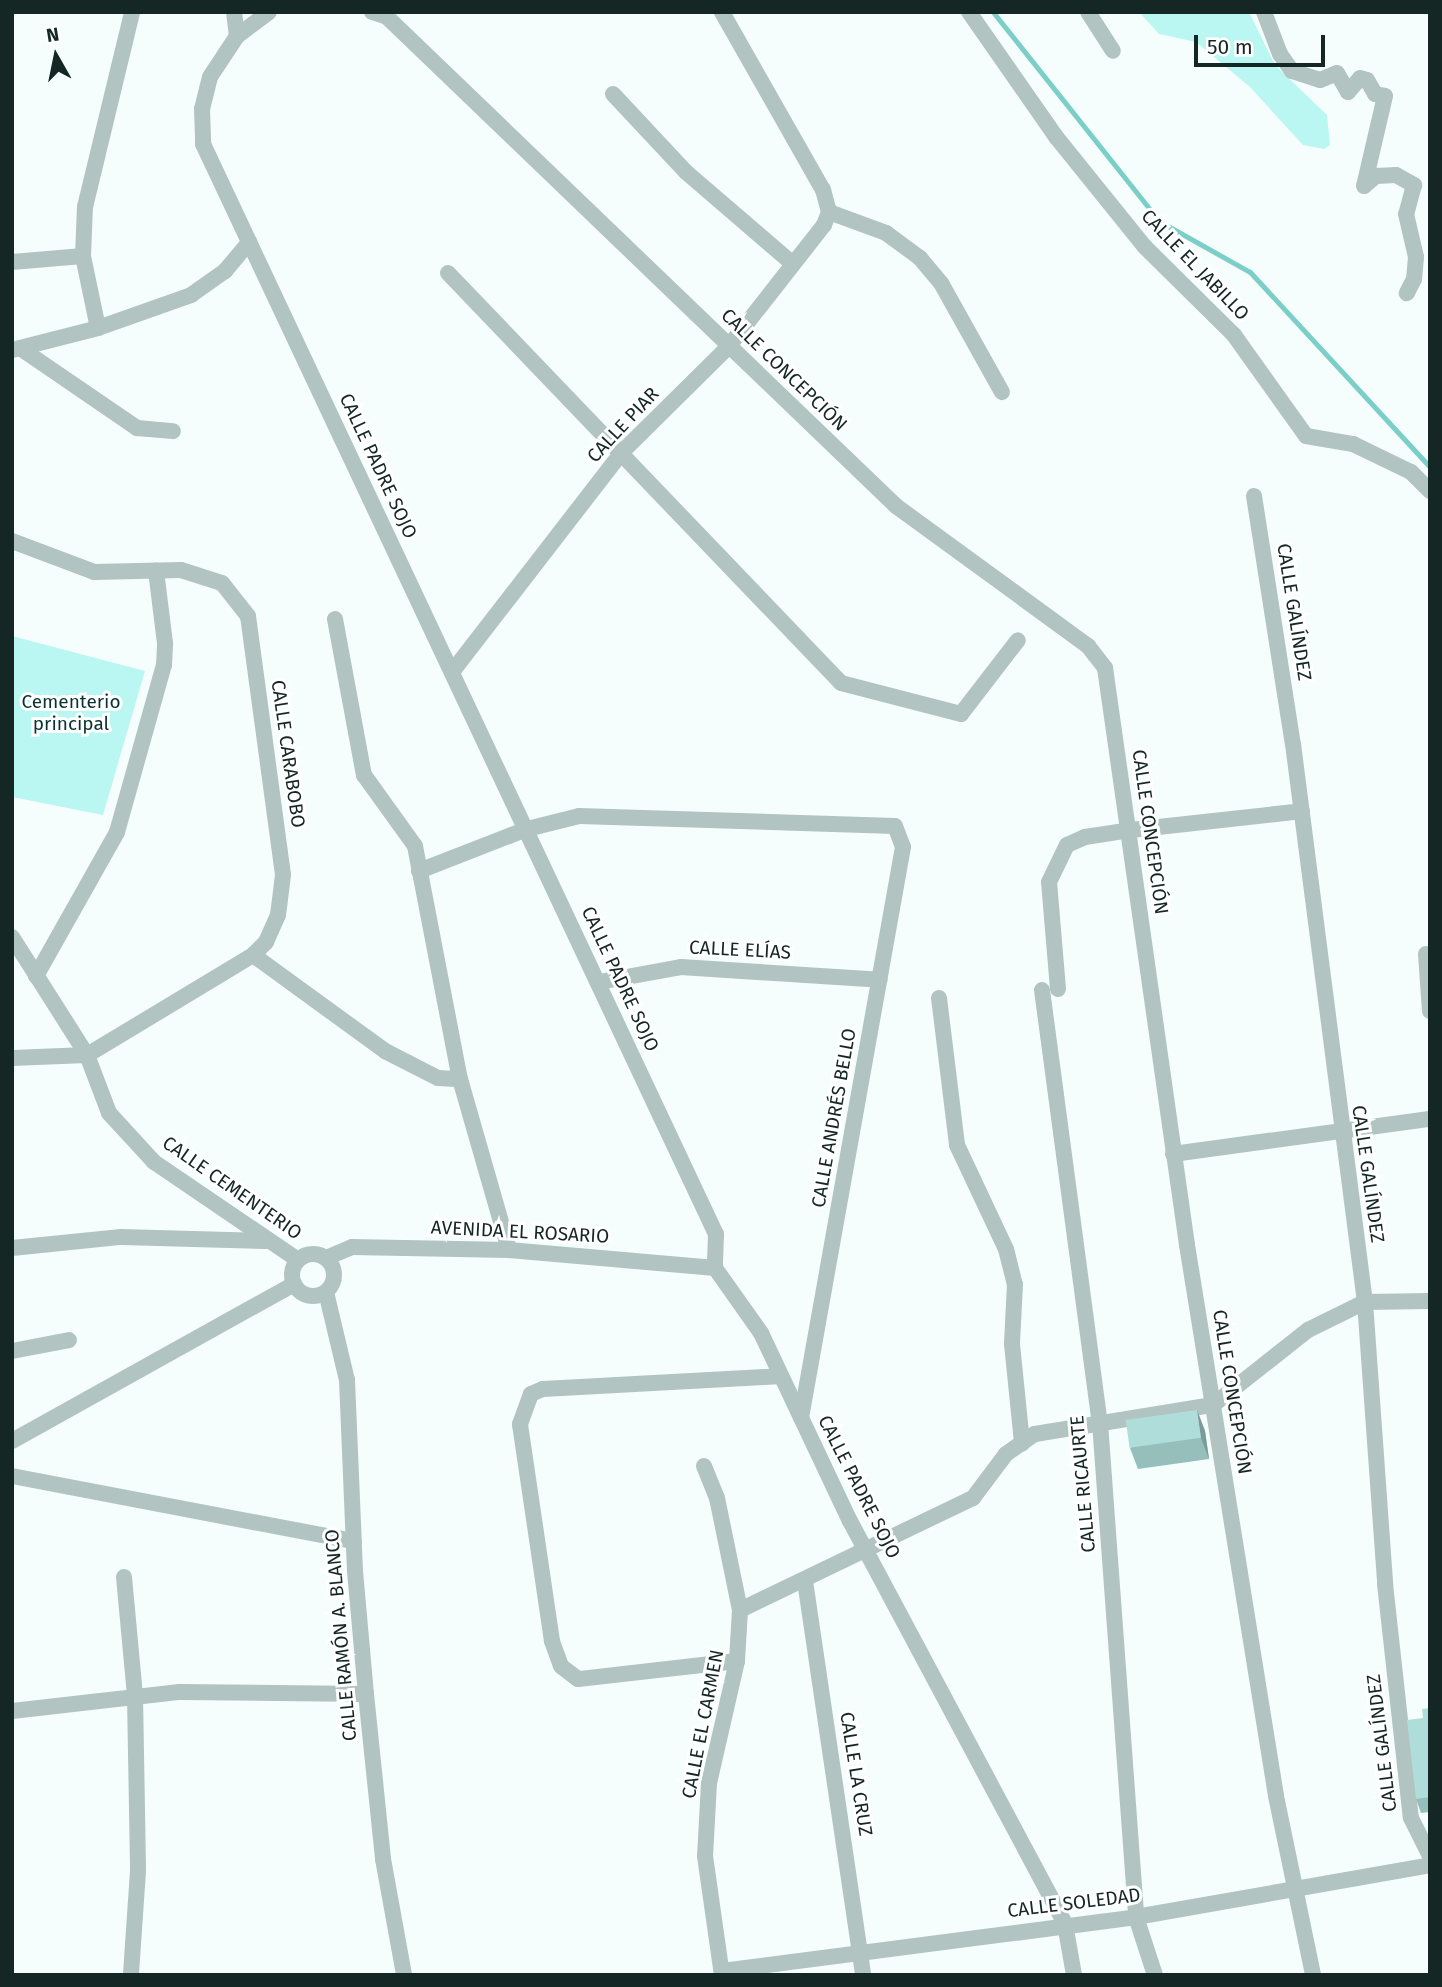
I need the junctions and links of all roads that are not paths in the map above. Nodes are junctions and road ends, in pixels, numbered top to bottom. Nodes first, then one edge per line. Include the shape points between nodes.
1 (132, 12) edge
2 (234, 12) edge
3 (269, 12) edge
4 (372, 12) edge
5 (722, 12) edge
6 (969, 12) edge
7 (1088, 12) edge
8 (1264, 12) edge
9 (237, 36) junction
10 (1114, 51) dead end
11 (613, 94) dead end
12 (829, 212) junction
13 (249, 242) junction
14 (83, 256) junction
15 (12, 262) edge
16 (793, 264) junction
17 (448, 273) dead end
18 (1407, 292) dead end
19 (97, 328) junction
20 (729, 346) junction
21 (16, 349) edge
22 (1002, 392) dead end
23 (173, 431) dead end
24 (621, 453) junction
25 (1430, 491) edge
26 (1254, 496) dead end
27 (12, 541) edge
28 (156, 571) junction
29 (335, 619) dead end
30 (1018, 640) dead end
31 (452, 672) junction
32 (1302, 811) junction
33 (527, 829) junction
34 (1131, 830) junction
35 (419, 871) junction
36 (12, 937) edge
37 (1426, 954) dead end
38 (253, 955) junction
39 (36, 975) junction
40 (880, 980) junction
41 (599, 982) junction
42 (939, 998) dead end
43 (1430, 1011) edge
44 (87, 1055) junction
45 (12, 1058) edge
46 (460, 1079) junction
47 (1430, 1119) edge
48 (1340, 1131) junction
49 (1174, 1154) junction
50 (268, 1241) junction
51 (12, 1248) edge
52 (509, 1250) junction
53 (326, 1258) junction
54 (298, 1260) junction
55 (715, 1268) junction
56 (294, 1284) junction
57 (326, 1292) junction
58 (1430, 1301) edge
59 (1364, 1302) junction
60 (69, 1340) dead end
61 (12, 1350) edge
62 (781, 1376) junction
63 (1213, 1405) junction
64 (801, 1418) junction
65 (1100, 1423) junction
66 (12, 1441) edge
67 (1022, 1443) junction
68 (704, 1466) dead end
69 (12, 1476) edge
70 (354, 1541) junction
71 (866, 1550) junction
72 (124, 1577) dead end
73 (805, 1581) junction
74 (740, 1610) junction
75 (737, 1661) junction
76 (366, 1694) junction
77 (135, 1696) junction
78 (12, 1711) edge
79 (1430, 1856) edge
80 (1430, 1865) edge
81 (1296, 1889) junction
82 (1136, 1917) junction
83 (1065, 1924) junction
84 (862, 1953) junction
85 (722, 1973) edge
86 (131, 1975) edge
87 (404, 1975) edge
88 (863, 1975) edge
89 (1074, 1975) edge
90 (1155, 1975) edge
91 (1313, 1975) edge

1 - 14 street via 85,206
2 - 9 street
3 - 9 street
4 - 20 street, CALLE CONCEPCIÓN via 387,17
5 - 12 street via 812,169
6 - 25 street, CALLE EL JABILLO via 1066,149 1145,247 1234,335 1307,436 1353,444 1411,472
7 - 10 street
8 - 18 street via 1280,54 1292,71 1321,80 1337,73 1348,92 1360,78 1367,80 1375,94 1385,96 1364,186 1376,176 1396,175 1414,185 1406,214 1416,257
9 - 13 street, CALLE PADRE SOJO via 210,77 202,109 203,144
11 - 16 street via 686,172
12 - 16 street, CALLE PIAR
12 - 22 street via 886,233 920,258 941,283
13 - 19 street via 225,271 191,295
13 - 31 street, CALLE PADRE SOJO
14 - 15 street
14 - 19 street
16 - 20 street, CALLE PIAR
17 - 24 street
19 - 21 street
20 - 24 street, CALLE PIAR
20 - 34 street, CALLE CONCEPCIÓN via 896,506 1099,659 1105,668
21 - 23 street via 137,428
24 - 30 street via 841,683 961,714
24 - 31 street, CALLE PIAR
26 - 32 street, CALLE GALÍNDEZ
27 - 28 street, CALLE CARABOBO via 94,572
28 - 38 street, CALLE CARABOBO via 181,570 222,583 248,616 284,875 278,915 266,942
28 - 39 street via 166,643 164,665 117,832
29 - 35 street via 364,775 415,846
31 - 33 street, CALLE PADRE SOJO
32 - 34 street, CALLE RICAURTE
32 - 48 street, CALLE GALÍNDEZ
33 - 35 street
33 - 40 street, CALLE ANDRÉS BELLO via 579,816 895,826 903,847
33 - 41 street, CALLE PADRE SOJO
34 - 49 street, CALLE CONCEPCIÓN
34 - 65 street, CALLE RICAURTE via 1085,837 1067,845 1049,882 1050,990
35 - 46 street
36 - 39 street, CALLE CEMENTERIO
37 - 43 street
38 - 44 street, CALLE CARABOBO
38 - 46 street via 385,1051 438,1079
39 - 44 street, CALLE CEMENTERIO
40 - 41 street, CALLE ELÍAS via 681,967
40 - 64 street, CALLE ANDRÉS BELLO
41 - 55 street, CALLE PADRE SOJO via 716,1234
42 - 67 street via 957,1145 1006,1249 1015,1284 1012,1344
44 - 45 street
44 - 50 street, CALLE CEMENTERIO via 109,1114 154,1162
46 - 52 street
47 - 48 street
48 - 49 street
48 - 59 street, CALLE GALÍNDEZ
49 - 63 street, CALLE CONCEPCIÓN
50 - 51 street via 121,1237
50 - 54 street, CALLE CEMENTERIO
52 - 53 street, AVENIDA EL ROSARIO via 352,1247
52 - 55 street, AVENIDA EL ROSARIO
53 - 54 street, AVENIDA EL ROSARIO via 313,1254
53 - 57 street via 335,1275
54 - 56 street via 292,1271
55 - 62 street, CALLE PADRE SOJO via 761,1333
56 - 57 street via 307,1295
56 - 66 street
57 - 70 street, CALLE RAMÓN A. BLANCO via 347,1380
58 - 59 street
59 - 63 street via 1308,1330
59 - 79 street, CALLE GALÍNDEZ via 1385,1584 1411,1818
60 - 61 street
62 - 64 street, CALLE PADRE SOJO
62 - 75 street via 543,1389 531,1394 520,1424 552,1640 561,1666 578,1679
63 - 65 street
63 - 81 street, CALLE CONCEPCIÓN
64 - 71 street, CALLE PADRE SOJO
65 - 67 street via 1035,1434
65 - 82 street, CALLE RICAURTE
67 - 71 street via 1006,1454 973,1498
68 - 74 street, CALLE EL CARMEN via 723,1523
69 - 70 street
70 - 76 street, CALLE RAMÓN A. BLANCO
71 - 73 street
71 - 83 street, CALLE PADRE SOJO
72 - 77 street
73 - 74 street
73 - 84 street, CALLE LA CRUZ
74 - 75 street, CALLE EL CARMEN
75 - 85 street, CALLE EL CARMEN via 709,1783 705,1856
76 - 77 street via 180,1692
76 - 87 street, CALLE RAMÓN A. BLANCO via 383,1859
77 - 78 street
77 - 86 street via 138,1871
80 - 81 street, CALLE SOLEDAD
81 - 82 street, CALLE SOLEDAD
81 - 91 street, CALLE CONCEPCIÓN
82 - 83 street, CALLE SOLEDAD
82 - 90 street, CALLE RICAURTE
83 - 84 street, CALLE SOLEDAD
83 - 89 street, CALLE PADRE SOJO
84 - 85 street, CALLE SOLEDAD
84 - 88 street, CALLE LA CRUZ

